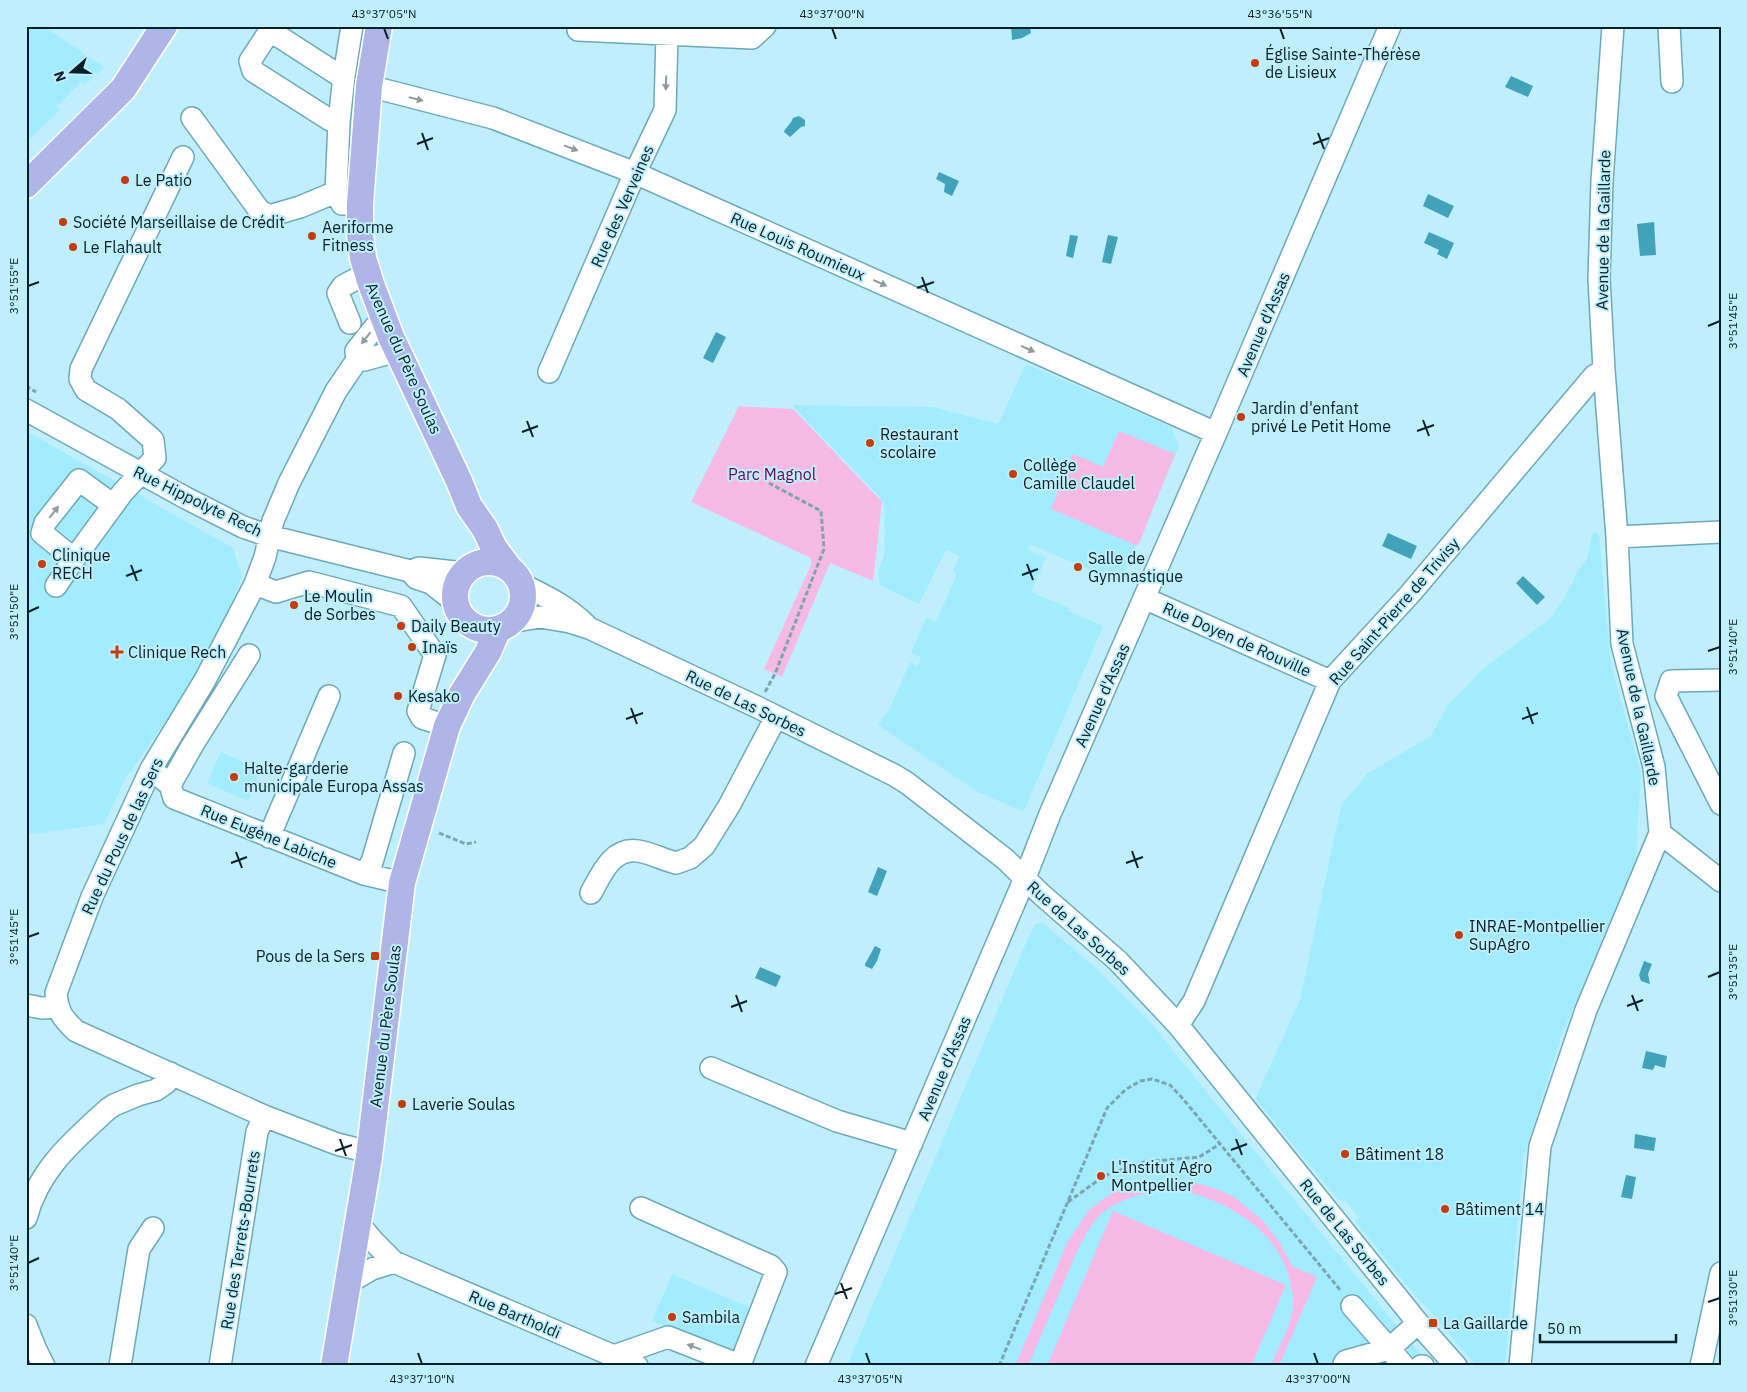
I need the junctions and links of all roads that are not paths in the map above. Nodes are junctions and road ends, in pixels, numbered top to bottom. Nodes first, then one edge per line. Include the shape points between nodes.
1 (164, 26) edge
2 (352, 26) edge
3 (379, 26) edge
4 (578, 26) edge
5 (765, 26) edge
6 (1390, 26) edge
7 (1612, 26) edge
8 (1669, 26) edge
9 (667, 35) junction
10 (344, 76) junction
11 (1672, 82) dead end
12 (369, 86) junction
13 (192, 118) dead end
14 (339, 122) junction
15 (183, 158) dead end
16 (635, 173) junction
17 (336, 183) junction
18 (26, 185) edge
19 (360, 204) junction
20 (367, 273) junction
21 (384, 321) junction
22 (350, 322) dead end
23 (397, 351) junction
24 (357, 360) junction
25 (1604, 370) junction
26 (549, 372) dead end
27 (26, 410) edge
28 (1216, 433) junction
29 (141, 473) junction
30 (112, 499) junction
31 (469, 506) junction
32 (76, 532) dead end
33 (1721, 532) edge
34 (269, 536) junction
35 (1617, 537) junction
36 (74, 559) junction
37 (466, 570) junction
38 (410, 571) junction
39 (515, 576) junction
40 (255, 584) junction
41 (56, 586) dead end
42 (1144, 598) junction
43 (455, 602) junction
44 (469, 624) junction
45 (504, 626) junction
46 (589, 628) junction
47 (248, 655) dead end
48 (1721, 680) edge
49 (1330, 681) junction
50 (462, 694) junction
51 (329, 696) dead end
52 (776, 717) junction
53 (447, 726) junction
54 (404, 753) dead end
55 (151, 769) junction
56 (170, 784) junction
57 (1721, 804) edge
58 (1660, 833) junction
59 (269, 837) junction
60 (364, 874) junction
61 (1024, 878) junction
62 (1721, 881) edge
63 (402, 883) junction
64 (591, 893) dead end
65 (26, 1005) edge
66 (57, 1007) junction
67 (1178, 1025) junction
68 (711, 1068) dead end
69 (170, 1073) junction
70 (264, 1116) junction
71 (912, 1143) junction
72 (369, 1152) junction
73 (642, 1208) dead end
74 (26, 1218) edge
75 (358, 1223) junction
76 (154, 1228) dead end
77 (394, 1262) junction
78 (1721, 1273) edge
79 (348, 1283) junction
80 (1352, 1306) road end
81 (1418, 1323) junction
82 (26, 1325) edge
83 (1389, 1349) junction
84 (614, 1356) junction
85 (1344, 1364) dead end
86 (741, 1365) edge
87 (44, 1366) edge
88 (120, 1366) edge
89 (220, 1366) edge
90 (334, 1366) edge
91 (637, 1366) edge
92 (816, 1366) edge
93 (1404, 1366) edge
94 (1456, 1366) edge
95 (1520, 1366) edge
96 (1701, 1366) edge

1 - 18 main road via 123,89
2 - 10 street
3 - 12 main road, Avenue du Père Soulas
4 - 9 street via 578,30
5 - 9 street via 752,38
6 - 28 street, Avenue d'Assas
7 - 25 street, Avenue de la Gaillarde via 1599,279
8 - 11 street
9 -> 16 street, Rue des Verveines via 665,110
10 - 14 street
10 - 14 street via 272,32 250,61 253,71 330,120
12 -> 16 street, Rue Louis Roumieux via 493,118
12 - 19 main road, Avenue du Père Soulas
13 - 17 street via 259,210 270,216 300,206
14 - 17 street
15 - 29 street via 81,369 80,379 86,390 118,409 152,440 154,458
16 - 26 street, Rue des Verveines
16 -> 28 street, Rue Louis Roumieux
17 - 19 street via 342,204
19 - 20 main road, Avenue du Père Soulas via 360,235
20 - 21 main road, Avenue du Père Soulas
20 - 22 street via 343,286 338,293
21 - 23 main road, Avenue du Père Soulas
21 -> 24 street, Rue du Pous de las Sers via 356,351
23 - 24 street
23 - 31 main road, Avenue du Père Soulas
24 - 34 street, Rue du Pous de las Sers via 336,391 289,483
25 - 35 street, Avenue de la Gaillarde
25 - 49 street, Rue Saint-Pierre de Trivisy via 1594,376 1410,594
27 - 29 street, Rue Hippolyte Rech
28 - 42 street, Avenue d'Assas
29 - 30 street
29 - 34 street, Rue Hippolyte Rech via 243,526
30 - 32 street via 100,500
30 - 36 street
36 -> 30 street via 42,533 45,523 79,480
31 - 37 main road, Avenue du Père Soulas via 473,543
31 - 39 main road, Avenue du Père Soulas
33 - 35 street
34 - 38 street, Rue Hippolyte Rech
34 - 40 street, Rue du Pous de las Sers
35 - 58 street, Avenue de la Gaillarde via 1622,644 1654,767
36 - 41 street
37 - 38 street, Rue Hippolyte Rech via 419,568
37 - 39 main road via 478,563 500,563
37 - 43 main road via 458,581
38 - 43 street, Rue Hippolyte Rech
39 - 45 main road via 523,594 522,605 518,615
39 - 46 street, Rue de Las Sorbes via 570,609
40 - 53 street via 276,592 309,582 401,606 435,655 418,712 422,718
40 - 55 street, Rue du Pous de las Sers via 205,680
42 - 49 street, Rue Doyen de Rouville
42 - 61 street, Avenue d'Assas
43 - 44 main road
44 - 45 main road via 488,630
44 - 50 main road, Avenue du Père Soulas via 470,649
45 - 46 street, Rue de Las Sorbes via 540,617
45 - 50 main road, Avenue du Père Soulas
46 - 52 street, Rue de Las Sorbes
47 - 56 street
48 - 57 street via 1671,682 1666,696
49 - 67 street, Rue Saint-Pierre de Trivisy via 1194,1001
50 - 53 main road, Avenue du Père Soulas
51 - 59 street
52 - 61 street, Rue de Las Sorbes via 907,783 1006,859
52 - 64 street via 704,846 690,858 676,863 638,851 622,852 607,864
53 - 63 main road, Avenue du Père Soulas
54 - 60 street via 372,862
55 - 56 street, Rue Eugène Labiche
55 - 66 street, Rue du Pous de las Sers via 92,897 56,993
56 - 59 street, Rue Eugène Labiche via 174,798
58 - 62 street
58 - 95 street, Avenue de la Gaillarde via 1586,1010 1540,1146
59 - 60 street, Rue Eugène Labiche
60 - 63 street, Rue Eugène Labiche
61 - 67 street, Rue de Las Sorbes via 1118,961
61 - 71 street, Avenue d'Assas
63 - 72 main road, Avenue du Père Soulas
65 - 66 street
66 - 69 street via 76,1032
67 - 81 street, Rue de Las Sorbes
68 - 71 street via 837,1121
69 - 70 street
69 - 74 street via 166,1083 156,1090 114,1104 66,1147 42,1180
70 - 72 street via 337,1144
70 - 89 street, Rue des Terrets-Bourrets via 257,1132
71 - 92 street, Avenue d'Assas
72 - 75 main road, Avenue du Père Soulas
73 - 86 street via 771,1266 776,1272
75 - 77 street, Rue Bartholdi
75 - 79 main road, Avenue du Père Soulas
76 - 88 street via 138,1249
77 - 79 street via 372,1269
77 - 84 street, Rue Bartholdi
78 - 96 street
79 - 90 main road, Avenue du Père Soulas
80 - 83 street
81 - 83 street
81 - 94 street, Rue de Las Sorbes
82 - 87 street
83 - 85 street via 1346,1360
83 - 93 street
86 -> 84 street via 668,1337
84 - 91 street, Rue Bartholdi

